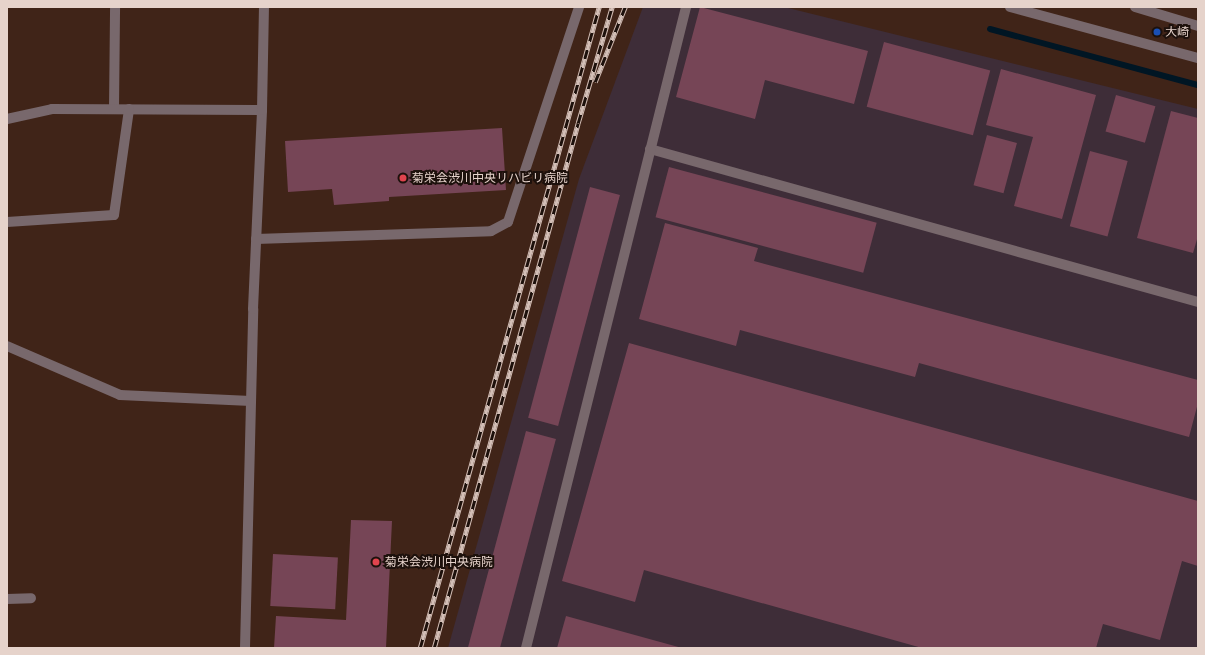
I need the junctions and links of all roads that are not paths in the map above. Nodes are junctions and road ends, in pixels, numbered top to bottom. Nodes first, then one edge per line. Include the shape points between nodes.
1 (115, 7) edge
2 (264, 7) edge
3 (579, 7) edge
4 (686, 7) edge
5 (1010, 7) edge
6 (1135, 7) edge
7 (1198, 26) edge
8 (1198, 58) edge
9 (114, 109) junction
10 (129, 109) junction
11 (262, 110) junction
12 (7, 119) edge
13 (650, 148) junction
14 (7, 222) edge
15 (256, 238) junction
16 (1198, 302) edge
17 (7, 346) edge
18 (251, 401) junction
19 (32, 598) dead end
20 (7, 599) edge
21 (245, 648) edge
22 (526, 648) edge

1 - 9 street
2 - 11 street
3 - 15 street via 508,222 491,231
4 - 13 street
5 - 8 street
6 - 7 street
9 - 10 street
9 - 12 street via 52,109
10 - 11 street
10 - 14 street via 114,215
11 - 15 street
13 - 16 street
13 - 22 street
15 - 18 street
17 - 18 street via 120,395
18 - 21 street
19 - 20 street

